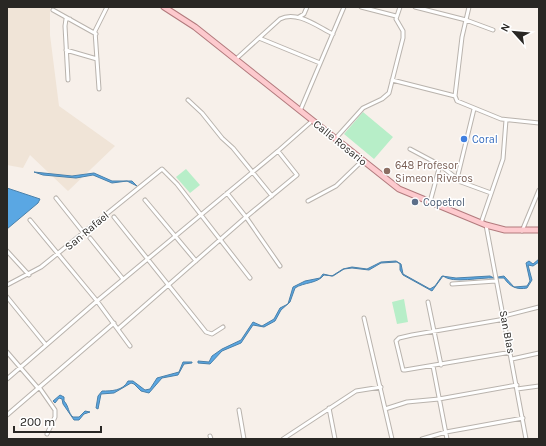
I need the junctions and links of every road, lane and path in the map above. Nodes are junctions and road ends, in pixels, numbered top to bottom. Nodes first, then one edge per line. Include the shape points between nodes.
1 (108, 7) edge
2 (164, 7) edge
3 (307, 7) edge
4 (344, 7) edge
5 (361, 7) edge
6 (400, 7) edge
7 (415, 7) edge
8 (438, 7) edge
9 (469, 7) edge
10 (53, 10) dead end
11 (436, 12) junction
12 (396, 16) junction
13 (299, 17) junction
14 (70, 19) junction
15 (466, 20) junction
16 (493, 30) dead end
17 (96, 34) junction
18 (333, 34) junction
19 (259, 38) junction
20 (66, 50) junction
21 (97, 59) junction
22 (236, 60) junction
23 (320, 63) junction
24 (68, 80) dead end
25 (392, 80) junction
26 (99, 89) dead end
27 (455, 96) junction
28 (188, 100) dead end
29 (474, 109) junction
30 (300, 111) junction
31 (506, 120) junction
32 (312, 121) junction
33 (539, 123) edge
34 (335, 139) junction
35 (410, 149) dead end
36 (278, 151) junction
37 (362, 161) junction
38 (440, 165) junction
39 (252, 172) junction
40 (457, 179) junction
41 (539, 190) edge
42 (227, 193) junction
43 (491, 193) junction
44 (272, 196) junction
45 (56, 198) dead end
46 (145, 200) dead end
47 (308, 201) dead end
48 (430, 203) junction
49 (201, 214) junction
50 (114, 217) dead end
51 (246, 217) junction
52 (30, 220) dead end
53 (480, 223) junction
54 (486, 226) junction
55 (539, 230) edge
56 (522, 231) junction
57 (83, 232) junction
58 (176, 236) junction
59 (90, 238) dead end
60 (221, 240) junction
61 (7, 251) edge
62 (59, 254) junction
63 (148, 258) junction
64 (196, 260) junction
65 (280, 266) dead end
66 (29, 275) junction
67 (250, 278) dead end
68 (123, 279) junction
69 (496, 281) junction
70 (452, 284) dead end
71 (7, 285) edge
72 (168, 285) junction
73 (7, 297) edge
74 (97, 301) junction
75 (428, 302) dead end
76 (539, 307) edge
77 (504, 317) junction
78 (364, 318) dead end
79 (114, 323) junction
80 (223, 327) dead end
81 (118, 329) junction
82 (434, 331) junction
83 (46, 344) junction
84 (130, 346) dead end
85 (7, 352) edge
86 (511, 352) junction
87 (539, 353) edge
88 (512, 359) junction
89 (441, 365) junction
90 (433, 366) junction
91 (21, 367) junction
92 (7, 379) edge
93 (517, 385) junction
94 (539, 386) edge
95 (38, 387) junction
96 (381, 387) junction
97 (517, 389) junction
98 (439, 399) junction
99 (329, 408) junction
100 (386, 409) junction
101 (239, 410) dead end
102 (7, 414) edge
103 (522, 418) junction
104 (446, 432) junction
105 (47, 434) dead end
106 (244, 439) edge
107 (283, 439) edge
108 (335, 439) edge
109 (392, 439) edge
110 (422, 439) edge
111 (447, 439) edge
112 (526, 439) edge

1 - 17 street via 96,29
2 - 22 main road, Calle Rosario via 184,19
3 - 13 street via 304,14
4 - 18 street
5 - 12 street
6 - 12 street
7 - 11 street
8 - 11 street
9 - 15 street
10 - 14 street
11 - 15 street
12 - 25 street via 403,35
13 - 18 street
13 - 19 street via 283,17
14 - 17 street
14 - 20 street via 65,23
15 - 16 street
15 - 27 street
17 - 21 street
18 - 23 street
19 - 22 street
19 - 23 street
20 - 21 street
20 - 24 street
21 - 26 street
22 - 30 main road, Calle Rosario
23 - 30 street
25 - 27 street
25 - 34 street via 387,96 363,108
27 - 29 street via 458,102
28 - 39 street
29 - 31 street
29 - 40 street
30 - 32 main road, Calle Rosario
31 - 33 street
31 - 43 street via 504,159
32 - 34 main road, Calle Rosario
32 - 36 street
34 - 37 main road, Calle Rosario
35 - 38 street
36 - 39 street
36 - 44 street via 298,174
37 - 47 street via 336,186
37 - 48 main road, Calle Rosario via 392,185
38 - 40 street
38 - 48 street
39 - 42 street
39 - 44 street
40 - 43 street
41 - 56 street
42 - 49 street
42 - 51 street
43 - 53 street
44 - 51 street
45 - 57 street
46 - 58 street
48 - 53 main road, Calle Rosario
49 - 57 street, San Rafael via 162,169
49 - 58 street
49 - 60 street
50 - 63 street
51 - 60 street
51 - 65 street
52 - 62 street
53 - 54 main road, Calle Rosario
54 - 56 main road, Calle Rosario
54 - 69 street, San Blas
55 - 56 main road, Calle Rosario
57 - 62 street, San Rafael
58 - 63 street
58 - 64 street
59 - 68 street
60 - 64 street
60 - 67 street
61 - 66 street
62 - 66 street, San Rafael
62 - 74 street
63 - 68 street
63 - 72 street
64 - 72 street
66 - 71 street, San Rafael
68 - 74 street
69 - 70 street
69 - 77 street, San Blas
72 - 80 street via 206,332 212,334
72 - 81 street
73 - 83 street
74 - 79 street
74 - 83 street
75 - 82 street
76 - 77 street
77 - 82 street
77 - 86 street, San Blas
78 - 96 street
79 - 81 street
79 - 95 street
81 - 84 street
82 - 89 street
82 - 90 street via 396,340 403,370
83 - 91 street
85 - 91 street
86 - 88 street, San Blas
86 - 89 street
87 - 88 street
88 - 93 street, San Blas
89 - 90 street
90 - 98 street
91 - 92 street
91 - 95 street
93 - 97 street, San Blas
93 - 98 street
94 - 97 street
95 - 102 street
95 - 105 street via 54,406 56,413
96 - 99 street via 356,392
96 - 100 street
97 - 103 street, San Blas
98 - 100 street via 407,402
98 - 104 street
99 - 107 street
99 - 108 street
100 - 109 street
101 - 106 street
103 - 104 street
103 - 112 street, San Blas
104 - 110 street
104 - 111 street

